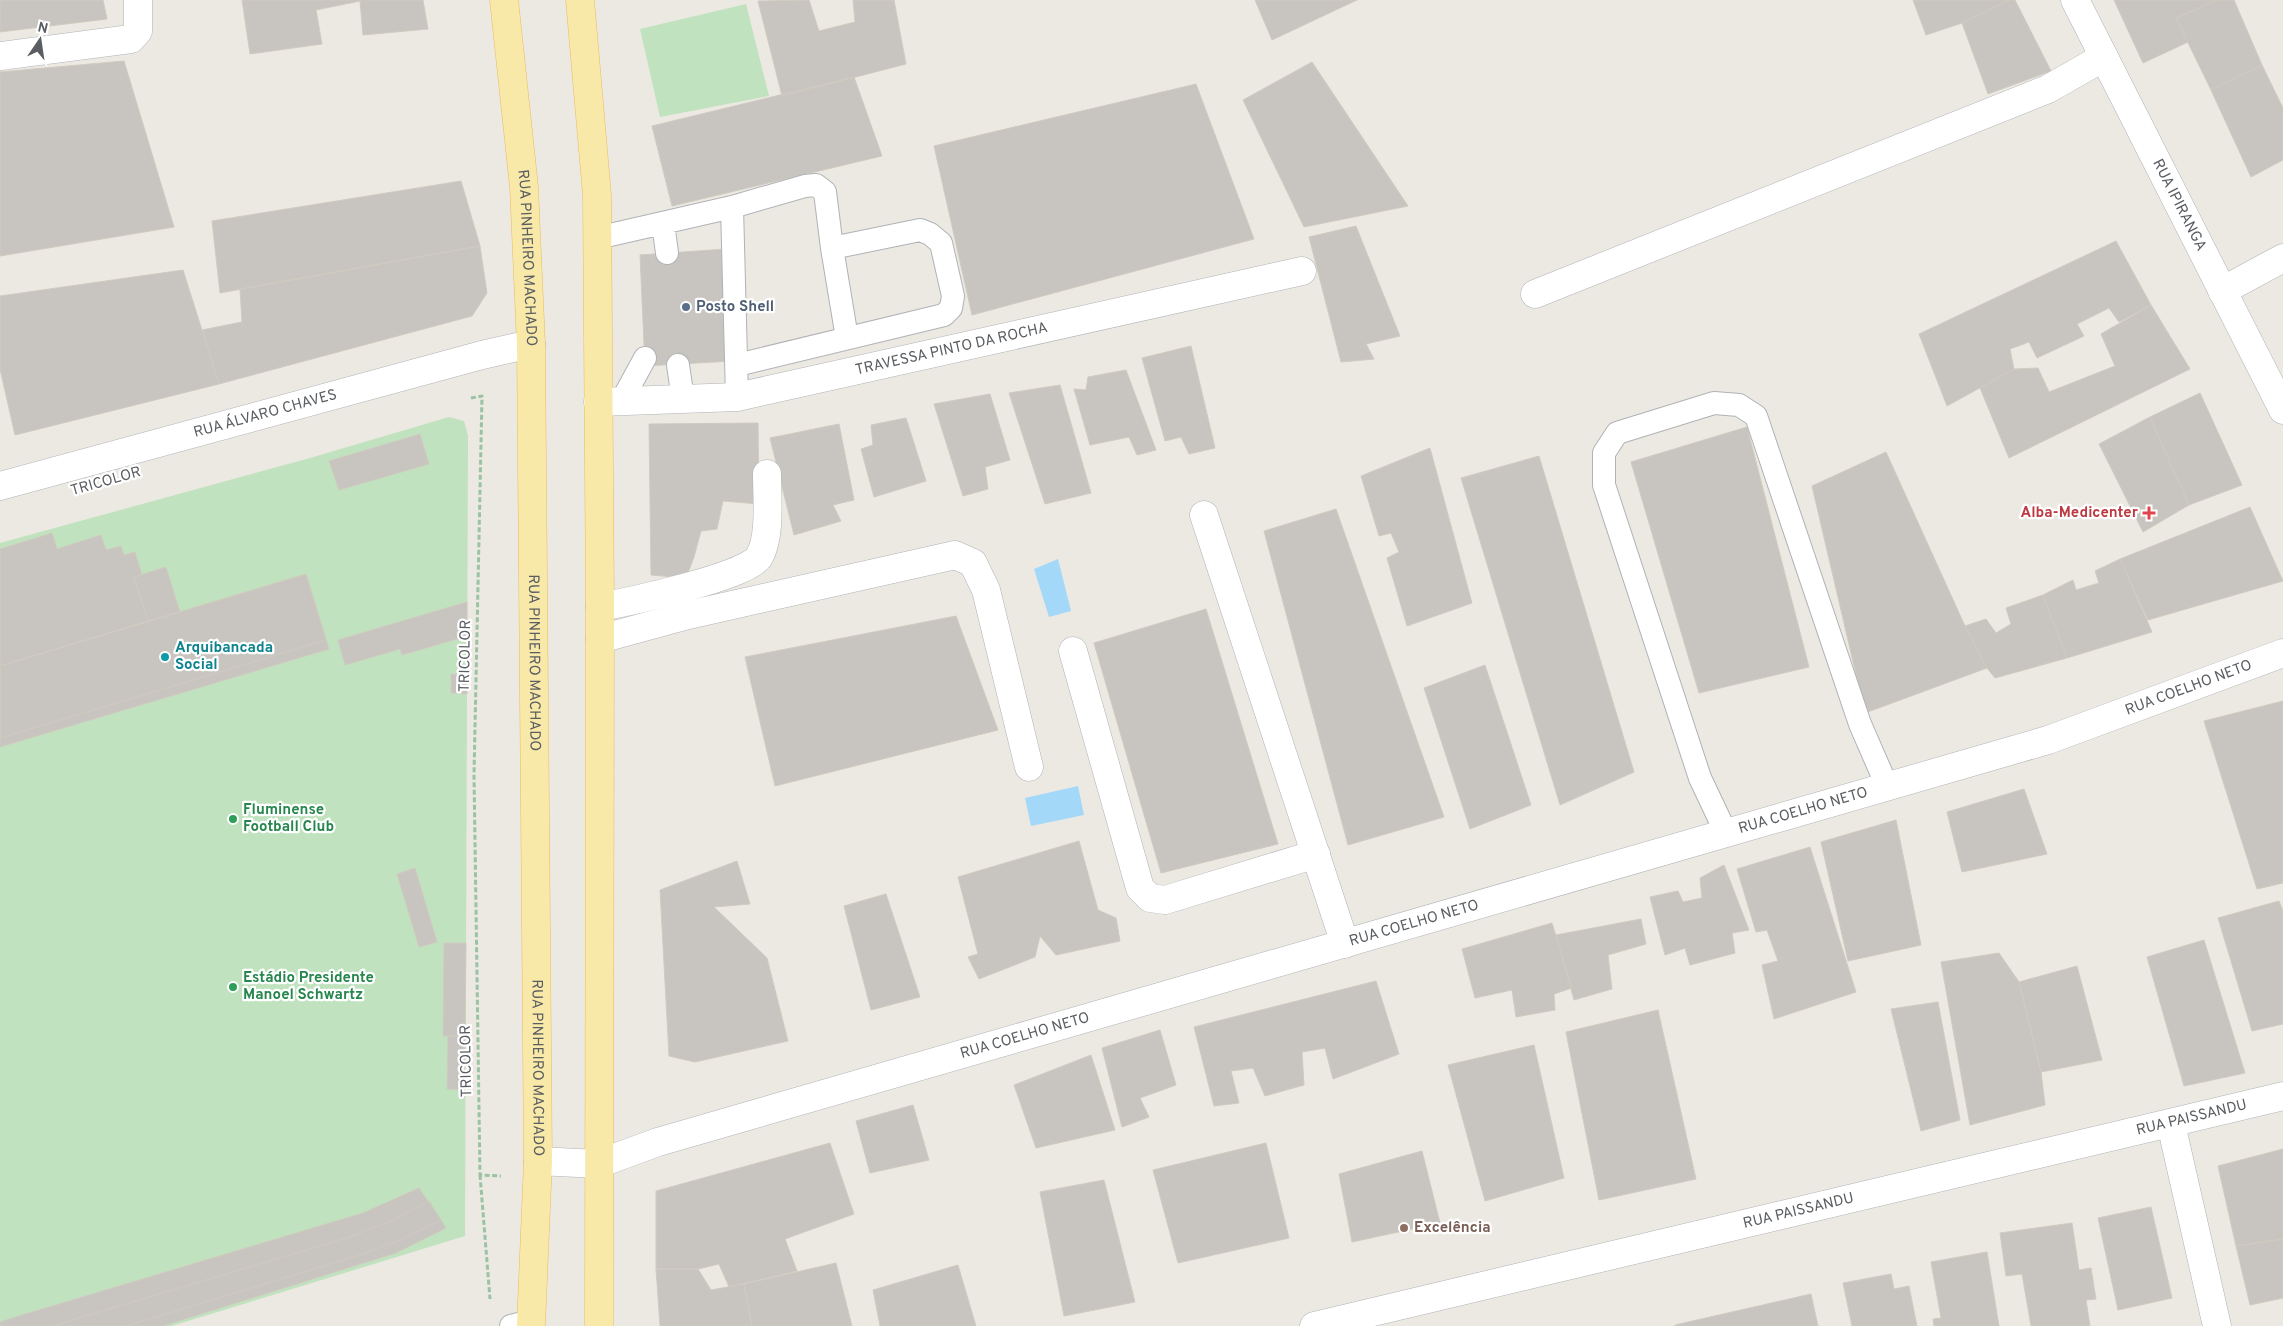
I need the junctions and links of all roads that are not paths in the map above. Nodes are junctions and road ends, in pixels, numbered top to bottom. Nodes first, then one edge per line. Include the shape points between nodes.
1 (138, 0) edge
2 (504, 0) edge
3 (580, 0) edge
4 (2075, 0) edge
5 (0, 56) edge
6 (2104, 57) junction
7 (732, 207) junction
8 (663, 223) junction
9 (597, 238) junction
10 (832, 248) junction
11 (667, 253) dead end
12 (2283, 258) edge
13 (1302, 272) dead end
14 (2222, 291) junction
15 (1535, 294) dead end
16 (848, 338) junction
17 (531, 344) junction
18 (644, 358) dead end
19 (678, 365) dead end
20 (737, 365) junction
21 (737, 397) junction
22 (683, 399) junction
23 (609, 402) junction
24 (2283, 410) edge
25 (768, 474) dead end
26 (0, 486) edge
27 (1204, 515) dead end
28 (600, 606) junction
29 (600, 639) junction
30 (1073, 651) dead end
31 (2283, 653) edge
32 (1029, 767) dead end
33 (1887, 786) junction
34 (1726, 834) junction
35 (1316, 854) junction
36 (1345, 944) junction
37 (2283, 1096) edge
38 (2171, 1124) junction
39 (598, 1164) junction
40 (537, 1169) junction
41 (524, 1324) edge
42 (599, 1326) edge
43 (1314, 1326) edge
44 (2218, 1326) edge

1 - 5 street via 138,31 131,38
2 - 17 main road, RUA PINHEIRO MACHADO via 524,187
3 - 9 main road via 597,195
4 - 6 street, RUA IPIRANGA
6 - 14 street, RUA IPIRANGA
6 - 15 street via 2048,89
7 - 8 lane
7 - 10 lane via 816,185 825,192
7 - 20 lane
8 - 9 lane
8 - 11 lane
9 - 23 main road
10 - 16 lane
10 - 16 lane via 920,230 941,244 953,296 951,308 944,314
12 - 14 street
13 - 21 street, TRAVESSA PINTO DA ROCHA
14 - 24 street, RUA IPIRANGA
16 - 20 lane
17 - 26 street, RUA ÁLVARO CHAVES
17 - 40 main road, RUA PINHEIRO MACHADO
18 - 23 lane
19 - 22 lane
20 - 21 lane
21 - 22 street, TRAVESSA PINTO DA ROCHA
22 - 23 street, TRAVESSA PINTO DA ROCHA
23 - 28 main road
25 - 28 street via 766,538 758,558 706,581 646,599
27 - 35 street
28 - 29 main road
29 - 32 street via 688,615 954,555 973,563 986,590
29 - 39 main road
30 - 35 street via 1140,888 1150,898 1165,900
31 - 33 street, RUA COELHO NETO via 2048,740
33 - 34 street, RUA COELHO NETO
33 - 34 lane via 1860,724 1756,416 1738,404 1714,403 1617,432 1604,453 1604,485 1700,778
34 - 36 street, RUA COELHO NETO
35 - 36 street
36 - 39 street, RUA COELHO NETO via 658,1142
37 - 38 street, RUA PAISSANDU
38 - 43 street, RUA PAISSANDU
38 - 44 street
39 - 40 street, RUA COELHO NETO
39 - 42 main road
40 - 41 main road, RUA PINHEIRO MACHADO

